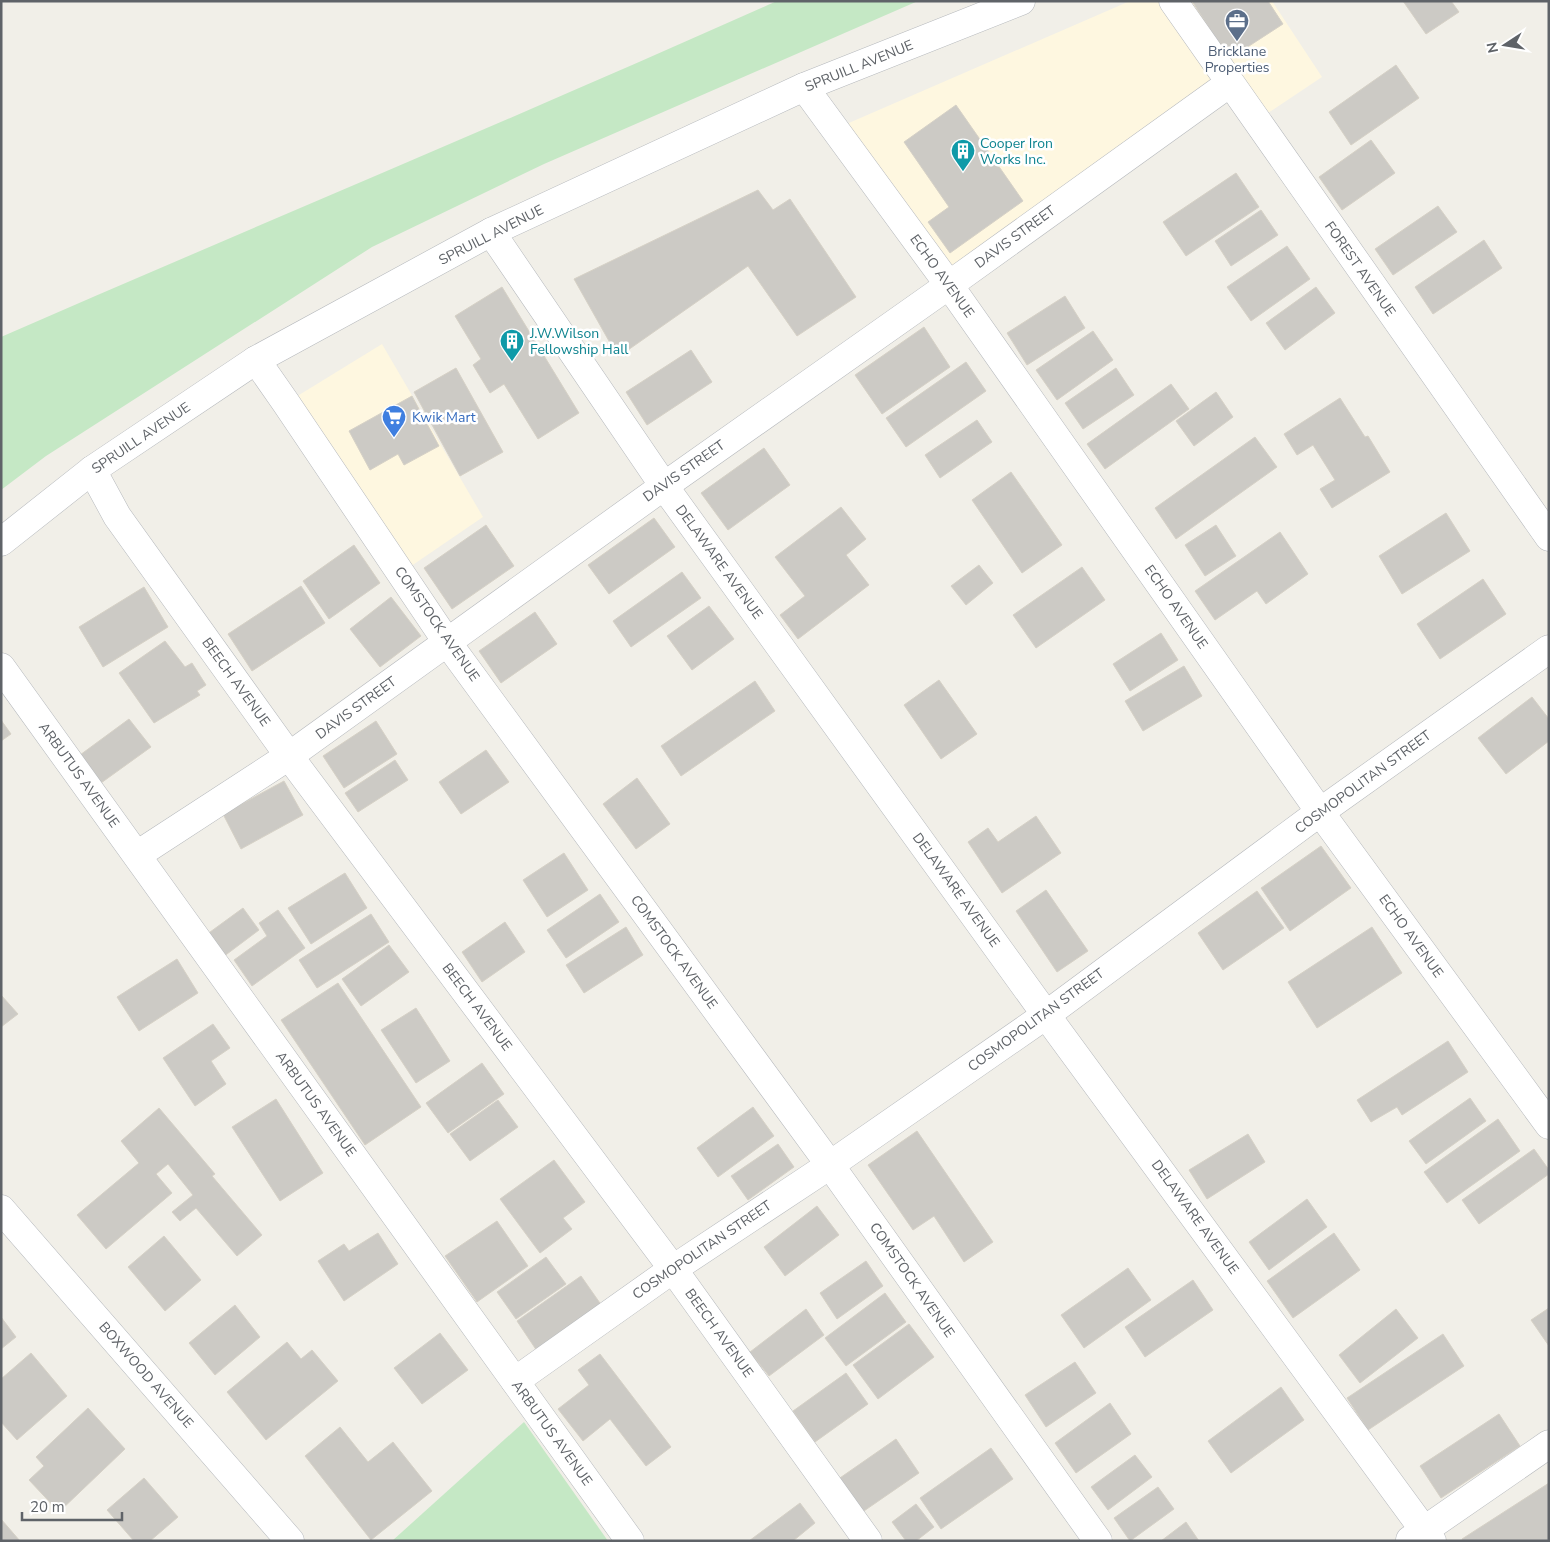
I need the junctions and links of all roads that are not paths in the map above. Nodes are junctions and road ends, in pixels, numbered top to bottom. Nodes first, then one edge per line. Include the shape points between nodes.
1 (1021, 1) edge
2 (1173, 1) edge
3 (1230, 83) junction
4 (804, 87) junction
5 (491, 232) junction
6 (949, 285) junction
7 (256, 360) junction
8 (92, 470) junction
9 (664, 486) junction
10 (1549, 537) edge
11 (1, 542) edge
12 (447, 642) junction
13 (1549, 649) edge
14 (1, 667) edge
15 (289, 756) junction
16 (1320, 812) junction
17 (136, 855) junction
18 (1046, 1015) junction
19 (1549, 1125) edge
20 (830, 1165) junction
21 (3, 1215) edge
22 (673, 1269) junction
23 (515, 1381) junction
24 (1549, 1444) edge
25 (1422, 1537) edge
26 (290, 1541) edge
27 (630, 1541) edge
28 (868, 1541) edge
29 (1098, 1541) edge

1 - 4 street, SPRUILL AVENUE
2 - 3 street, FOREST AVENUE
3 - 6 street, DAVIS STREET
3 - 10 street, FOREST AVENUE
4 - 5 street, SPRUILL AVENUE
4 - 6 street, ECHO AVENUE
5 - 7 street, SPRUILL AVENUE
5 - 9 street, DELAWARE AVENUE
6 - 9 street, DAVIS STREET
6 - 16 street, ECHO AVENUE
7 - 8 street, SPRUILL AVENUE
7 - 12 street, COMSTOCK AVENUE
8 - 11 street, SPRUILL AVENUE
8 - 15 street, BEECH AVENUE via 117,516
9 - 12 street, DAVIS STREET
9 - 18 street, DELAWARE AVENUE
12 - 15 street, DAVIS STREET
12 - 20 street, COMSTOCK AVENUE
13 - 16 street, COSMOPOLITAN STREET
14 - 17 street, ARBUTUS AVENUE
15 - 17 street, DAVIS STREET
15 - 22 street, BEECH AVENUE
16 - 18 street, COSMOPOLITAN STREET
16 - 19 street, ECHO AVENUE
17 - 23 street, ARBUTUS AVENUE
18 - 20 street, COSMOPOLITAN STREET
18 - 25 street, DELAWARE AVENUE
20 - 22 street, COSMOPOLITAN STREET
20 - 29 street, COMSTOCK AVENUE
21 - 26 street, BOXWOOD AVENUE
22 - 23 street, COSMOPOLITAN STREET
22 - 28 street, BEECH AVENUE
23 - 27 street, ARBUTUS AVENUE
24 - 25 street

